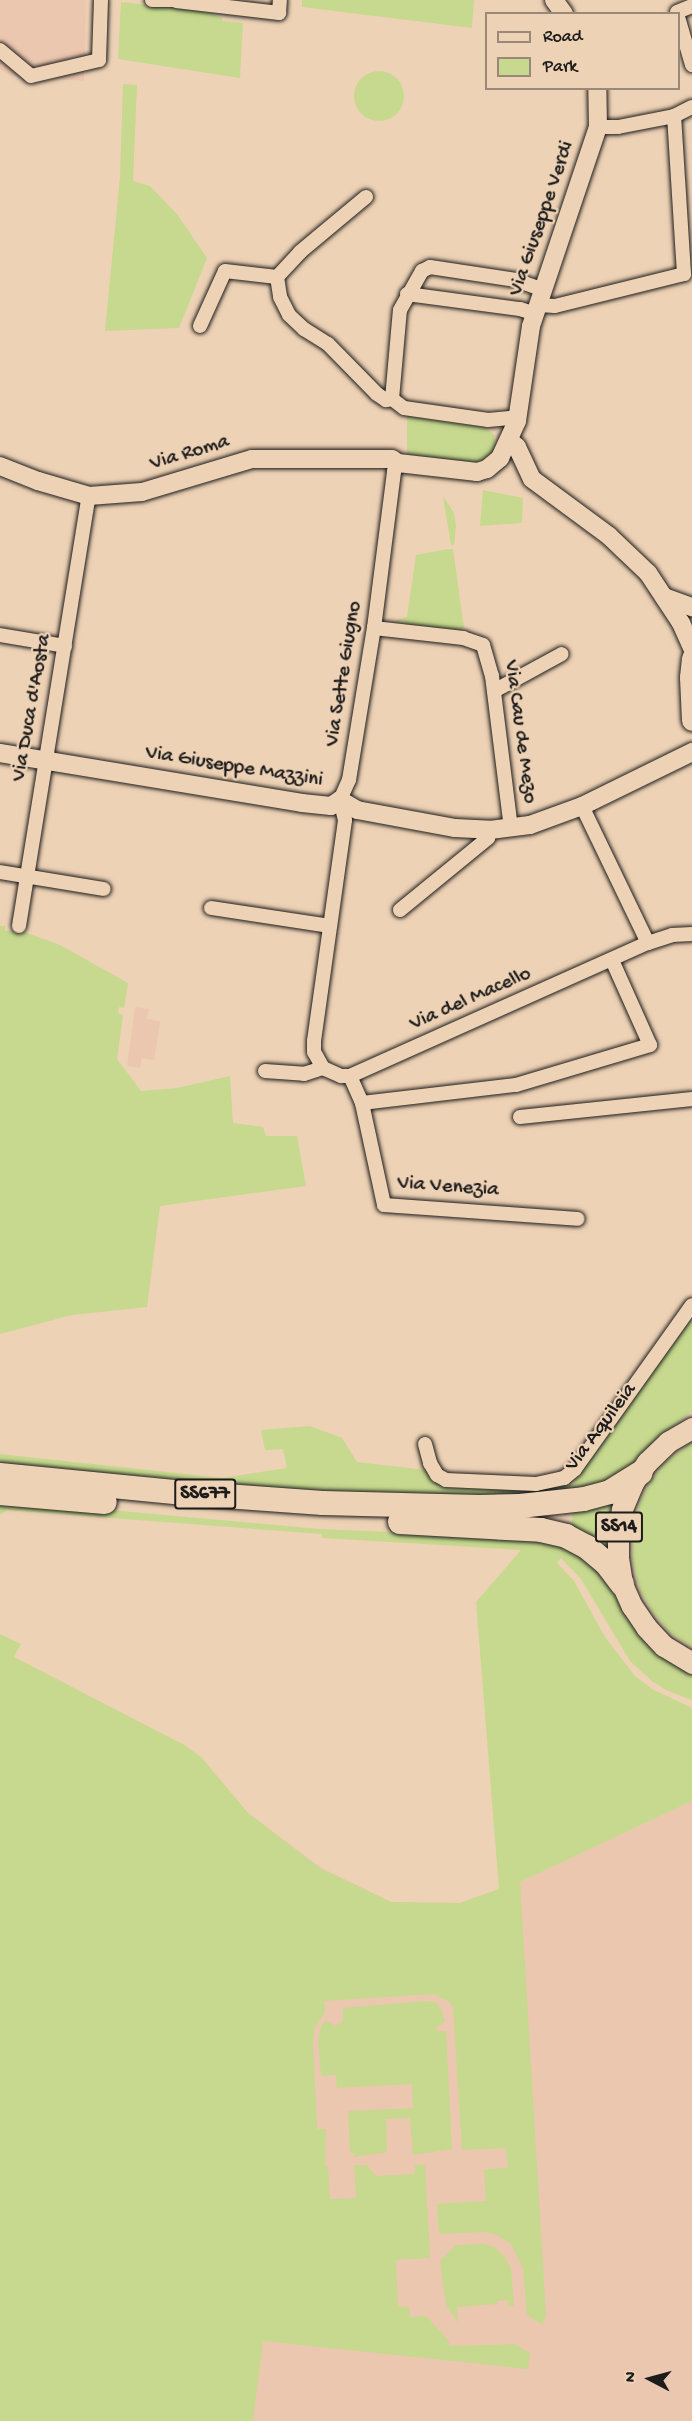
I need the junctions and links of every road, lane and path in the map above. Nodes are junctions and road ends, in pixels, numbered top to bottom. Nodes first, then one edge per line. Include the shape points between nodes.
1 (101, 0) edge
2 (152, 0) edge
3 (176, 1) edge
4 (692, 6) edge
5 (280, 7) edge
6 (676, 11) edge
7 (680, 24) edge
8 (0, 50) edge
9 (692, 65) edge
10 (597, 90) edge
11 (692, 107) edge
12 (674, 116) junction
13 (598, 127) junction
14 (366, 197) dead end
15 (277, 277) junction
16 (524, 283) junction
17 (407, 294) junction
18 (534, 305) junction
19 (200, 326) dead end
20 (392, 399) junction
21 (488, 420) junction
22 (517, 421) junction
23 (510, 441) junction
24 (398, 463) junction
25 (0, 466) edge
26 (89, 496) junction
27 (664, 597) junction
28 (692, 607) edge
29 (374, 628) junction
30 (0, 635) edge
31 (66, 646) junction
32 (692, 648) edge
33 (562, 654) dead end
34 (692, 658) edge
35 (494, 691) junction
36 (692, 720) edge
37 (692, 752) edge
38 (0, 753) edge
39 (45, 760) junction
40 (340, 800) junction
41 (582, 806) junction
42 (510, 828) junction
43 (490, 830) junction
44 (0, 872) edge
45 (27, 876) junction
46 (104, 889) dead end
47 (211, 908) dead end
48 (399, 910) dead end
49 (19, 926) dead end
50 (330, 926) junction
51 (692, 934) edge
52 (648, 943) junction
53 (612, 960) junction
54 (323, 1068) junction
55 (265, 1071) dead end
56 (350, 1076) junction
57 (692, 1100) edge
58 (362, 1103) junction
59 (520, 1118) dead end
60 (577, 1219) dead end
61 (692, 1305) edge
62 (691, 1427) edge
63 (425, 1444) dead end
64 (640, 1473) junction
65 (0, 1475) edge
66 (0, 1493) edge
67 (622, 1584) junction
68 (692, 1663) edge

1 - 8 street via 99,60 31,76
2 - 3 street
3 - 5 street
4 - 6 street
7 - 9 street
10 - 13 street
11 - 12 street, Via Giuseppe Verdi
12 - 13 street, Via Giuseppe Verdi
12 - 18 street via 684,274 555,306
13 - 18 street, Via Giuseppe Verdi
14 - 15 street
15 - 19 street via 225,271
15 - 20 street via 280,297 289,315 328,344 377,394
16 - 17 street via 430,267 422,271
16 - 18 street
16 - 18 street
17 - 18 street
17 - 20 street via 400,310
18 - 22 street, Via Giuseppe Verdi
20 - 21 street via 404,408
21 - 22 street
21 - 23 street
22 - 23 street, Via Giuseppe Verdi
23 - 24 street, Via Roma via 496,463 477,472
23 - 27 street via 517,447 532,479 609,536 648,573
24 - 26 street, Via Roma via 392,459 252,459 142,492
24 - 29 street, Via Sette Giugno
25 - 26 street, Via Roma
26 - 31 street, Via Duca d'Aosta
27 - 28 street
27 - 32 street
29 - 35 street, Via Cau de Mezo via 480,642 489,658
29 - 40 street, Via Sette Giugno via 349,780
30 - 31 street
31 - 39 street, Via Duca d'Aosta
33 - 35 street
34 - 36 main road
35 - 42 street, Via Cau de Mezo
37 - 41 street, Via Giuseppe Mazzini
38 - 39 street, Via Giuseppe Mazzini
39 - 40 street, Via Giuseppe Mazzini via 302,803 331,806
39 - 45 street, Via Duca d'Aosta
40 - 43 street, Via Giuseppe Mazzini via 357,810 455,828
40 - 50 street, Via Sette Giugno via 345,820
41 - 42 street, Via Giuseppe Mazzini
41 - 52 street
42 - 43 street, Via Giuseppe Mazzini
43 - 48 street via 488,838
44 - 45 street
45 - 46 street
45 - 49 street, Via Duca d'Aosta
47 - 50 street
50 - 54 street, Via Sette Giugno via 314,1041 314,1052
51 - 52 street, Via del Macello via 672,935
52 - 53 street, Via del Macello
53 - 56 street, Via del Macello
53 - 58 street via 650,1045 516,1085
54 - 55 street via 304,1074
54 - 56 street
56 - 58 street, Via Venezia
57 - 59 street
58 - 60 street, Via Venezia via 384,1205
61 - 63 street, Via Aquileia via 575,1469 564,1478 536,1484 446,1480 437,1475 430,1463
62 - 64 main road, SS14 via 668,1442
64 - 65 highway, SS677 via 610,1492 584,1499 480,1507 323,1503
64 - 67 main road, SS14 via 622,1509 618,1533
66 - 67 highway, SS677 via 245,1513 541,1530 566,1536 587,1547
67 - 68 main road, SS14 via 646,1627 664,1646

